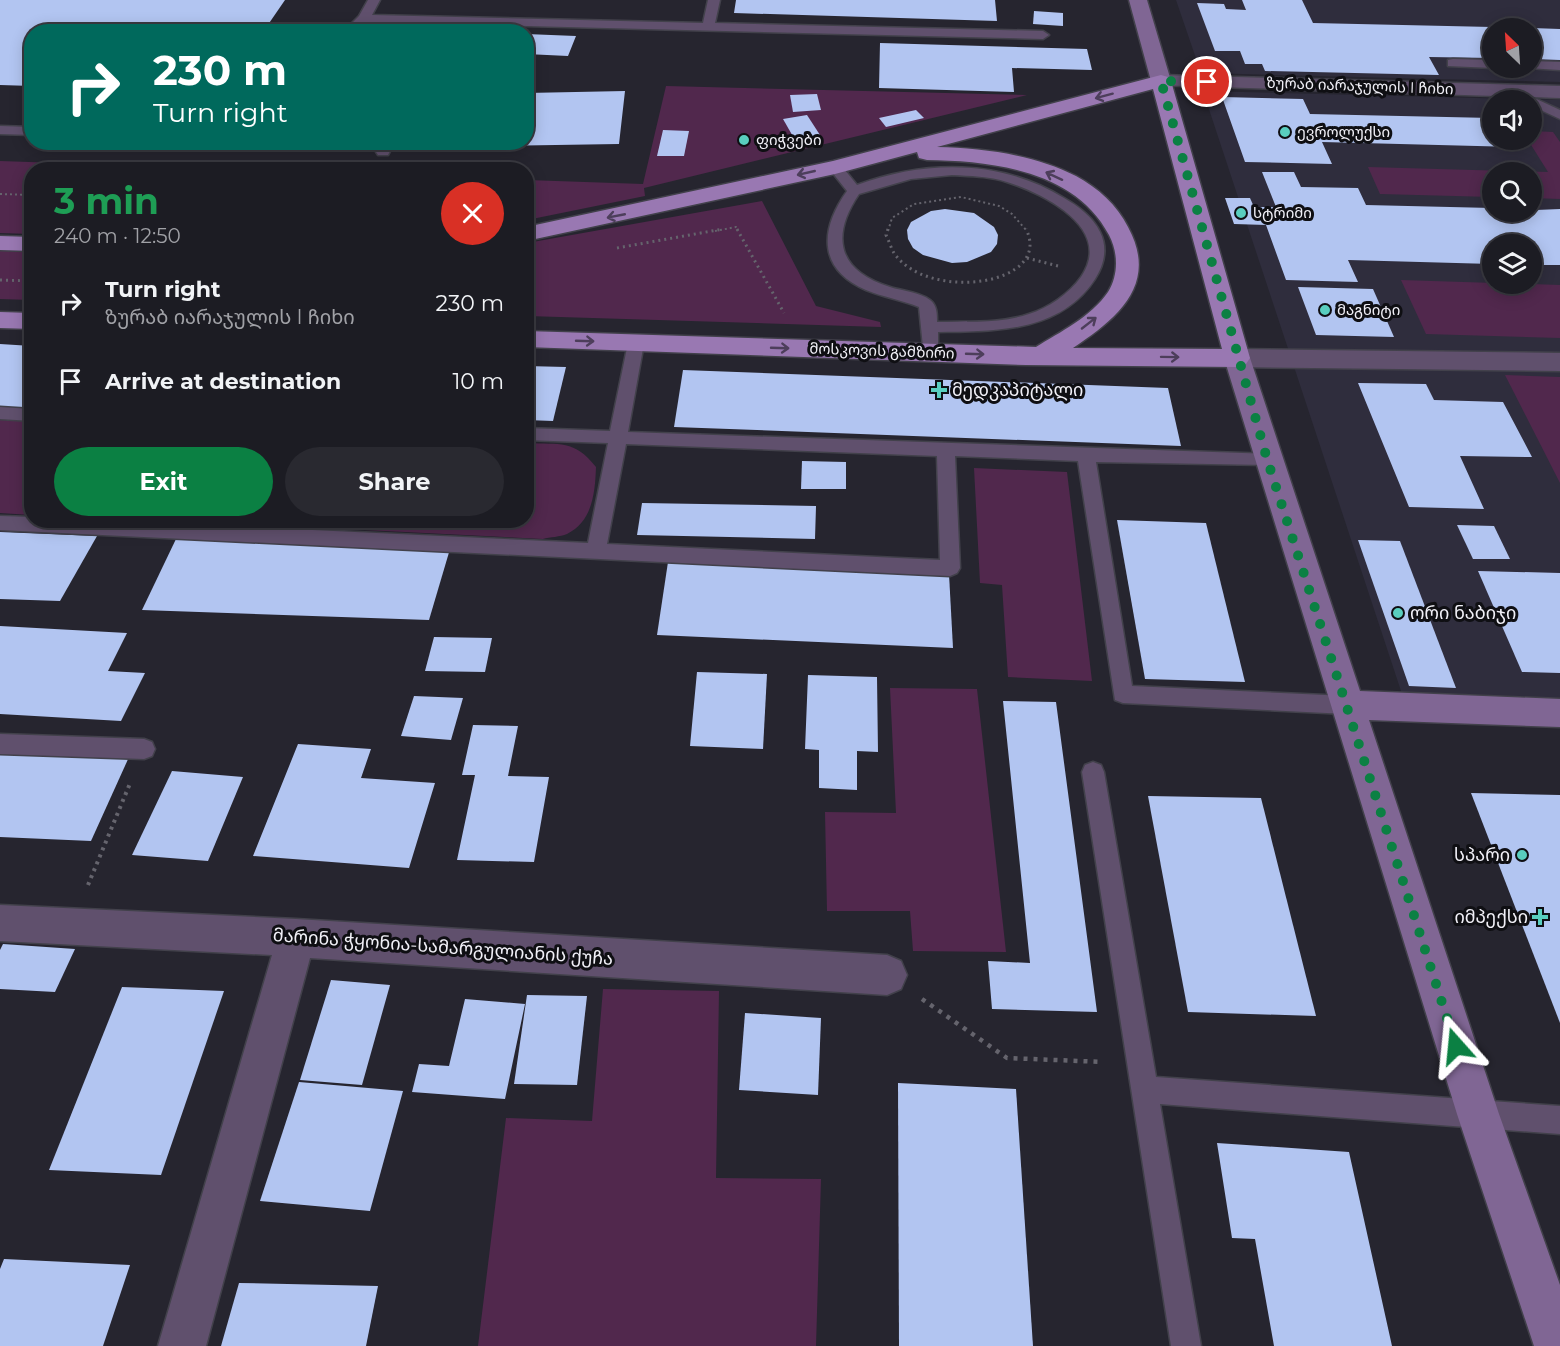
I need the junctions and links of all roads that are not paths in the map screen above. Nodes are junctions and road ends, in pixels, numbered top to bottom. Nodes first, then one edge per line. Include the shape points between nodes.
1 (374, 0) edge
2 (714, 0) edge
3 (1138, 0) edge
4 (364, 18) junction
5 (358, 24) edge
6 (708, 27) junction
7 (1042, 35) dead end
8 (1453, 63) dead end
9 (1482, 64) edge
10 (1542, 65) edge
11 (1560, 66) edge
12 (1161, 81) junction
13 (1510, 90) edge
14 (1542, 91) edge
15 (1560, 92) edge
16 (1542, 106) edge
17 (1560, 115) edge
18 (0, 130) edge
19 (24, 131) edge
20 (863, 159) junction
21 (835, 167) junction
22 (854, 191) junction
23 (534, 232) edge
24 (0, 243) edge
25 (24, 244) edge
26 (0, 320) edge
27 (24, 321) edge
28 (534, 339) edge
29 (930, 340) junction
30 (636, 343) junction
31 (1041, 356) junction
32 (1237, 358) junction
33 (1560, 362) edge
34 (0, 413) edge
35 (24, 414) edge
36 (534, 434) edge
37 (618, 437) junction
38 (946, 450) junction
39 (1086, 455) junction
40 (1267, 459) junction
41 (0, 523) edge
42 (24, 523) edge
43 (218, 528) edge
44 (596, 551) junction
45 (1347, 705) junction
46 (1560, 713) edge
47 (0, 744) edge
48 (144, 749) road end
49 (1093, 772) dead end
50 (0, 923) edge
51 (296, 938) junction
52 (886, 975) road end
53 (1142, 1076) junction
54 (1478, 1114) junction
55 (1560, 1120) edge
56 (182, 1346) edge
57 (1186, 1346) edge
58 (1558, 1346) edge

1 - 4 lane
2 - 6 lane
3 - 12 main road
4 - 5 lane
4 - 6 lane
6 - 7 lane
8 - 9 lane
10 - 11 lane
12 - 13 street, ზურაბ იარაჯულის I ჩიხი
12 -> 20 main road
12 - 32 main road
14 - 15 street, ზურაბ იარაჯულის I ჩიხი
16 - 17 lane
18 - 19 lane
20 - 21 main road
31 -> 20 main road via 1088,325 1121,291 1129,262 1120,229 1109,214 1074,186 1013,160 954,153
21 - 22 lane
21 -> 23 main road
22 - 29 lane via 839,211 833,233 837,257 851,274 868,285 925,304
22 - 29 lane via 882,181 941,172 1010,178 1069,207 1093,232 1097,250 1095,269 1078,291 1058,307 1037,317
24 - 25 main road
26 - 27 main road
28 -> 30 main road, მოსკოვის გამზირი
30 -> 29 main road, მოსკოვის გამზირი
29 -> 31 main road, მოსკოვის გამზირი
30 - 37 lane
31 -> 32 main road, მოსკოვის გამზირი
32 - 33 street
32 - 40 main road
34 - 35 lane
36 - 37 lane
37 - 38 lane
37 - 44 lane
38 - 39 lane
38 - 44 lane via 950,568
39 - 40 lane
39 - 45 lane via 1123,693
40 - 45 main road
41 - 42 lane
43 - 44 lane
45 - 46 main road
45 - 54 main road
47 - 48 lane
49 - 53 lane
50 - 51 street, მარინა ჭყონია-სამარგულიანის ქუჩა
51 - 52 street, მარინა ჭყონია-სამარგულიანის ქუჩა
51 - 56 street
53 - 54 lane
53 - 57 lane
54 - 55 lane
54 - 58 main road

